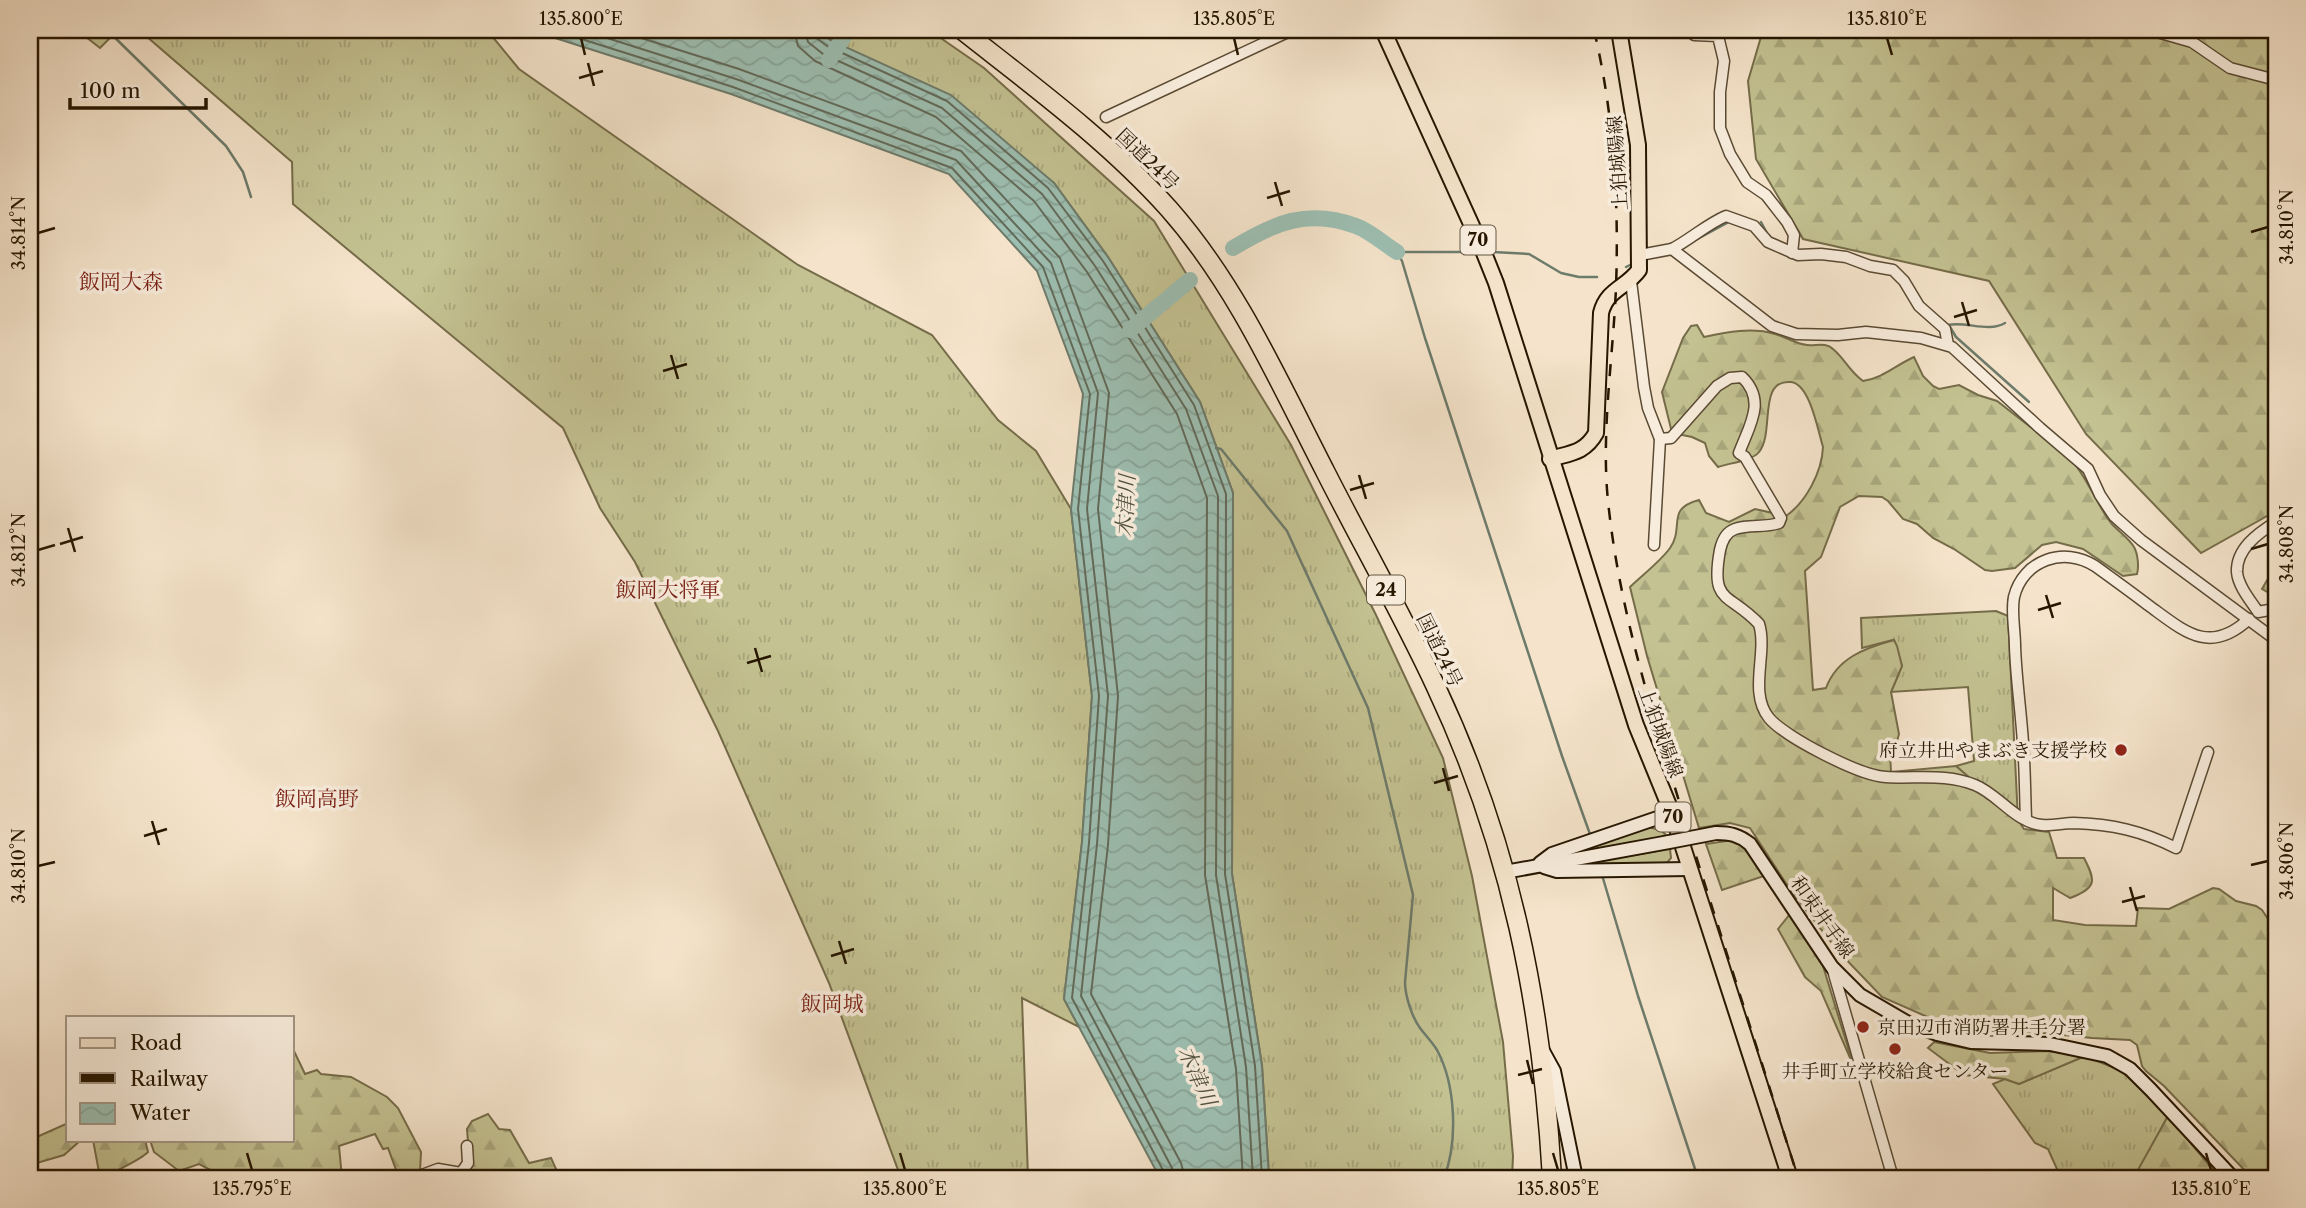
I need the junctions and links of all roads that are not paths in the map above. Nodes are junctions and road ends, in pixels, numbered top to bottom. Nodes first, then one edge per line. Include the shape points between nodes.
1 (962, 30) edge
2 (1292, 30) edge
3 (1383, 30) edge
4 (1619, 30) edge
5 (1690, 30) edge
6 (2150, 30) edge
7 (2276, 80) edge
8 (1106, 117) dead end
9 (1672, 249) junction
10 (1793, 253) junction
11 (1640, 255) junction
12 (1631, 281) junction
13 (1948, 345) junction
14 (1660, 439) junction
15 (1550, 458) junction
16 (2276, 522) edge
17 (1654, 545) dead end
18 (2276, 613) edge
19 (2249, 620) junction
20 (2275, 635) edge
21 (2208, 752) dead end
22 (1672, 813) junction
23 (2026, 819) junction
24 (1537, 865) junction
25 (1689, 869) junction
26 (1506, 873) junction
27 (1832, 967) junction
28 (1541, 1046) junction
29 (467, 1146) dead end
30 (414, 1178) edge
31 (1552, 1178) edge
32 (1576, 1178) edge
33 (1790, 1178) edge
34 (1893, 1178) edge
35 (2233, 1178) edge

1 - 26 highway, 国道24号 / 24 via 1101,142 1168,208 1202,250 1254,334 1436,688
2 - 8 street
3 - 15 main road, 上狛城陽線 / 70 via 1496,283
4 - 11 main road, 上狛城陽線 via 1638,145
5 - 10 street via 1695,35 1718,36 1724,61 1720,128 1747,182 1766,195 1787,222 1794,235
6 - 7 street via 2192,42 2230,68
9 - 10 street via 1726,216 1755,226 1768,242
9 - 11 street
9 - 13 street via 1772,326 1796,334 1866,332
10 - 13 street via 1846,257 1893,270 1919,306 1945,328
11 - 12 main road, 上狛城陽線 via 1639,270
12 - 14 street via 1644,387
12 - 15 main road via 1607,296 1601,313 1596,433 1580,450
13 - 19 street via 2088,469 2114,516
14 - 17 street
14 - 23 street via 1671,438 1717,386 1730,378 1742,377 1751,385 1756,407 1739,453 1780,518 1772,526 1727,533 1717,582 1725,598 1759,624 1760,690 1769,719 1863,773 1954,777 1986,790
15 - 22 main road, 上狛城陽線 / 70 via 1636,725
16 - 18 street via 2260,531 2240,553 2237,574 2258,612
19 - 20 street
19 - 23 street via 2235,633 2197,636 2180,629 2082,559 2053,557 2032,568 2021,581 2013,604
21 - 23 street via 2176,848 2152,836 2109,825 2040,825
22 - 24 main road via 1552,854
22 - 25 main road, 上狛城陽線 / 70
24 - 25 main road via 1557,871
24 - 26 main road, 和束井手線
24 - 27 main road, 和束井手線, bridge via 1716,833 1743,838
25 - 33 main road, 上狛城陽線 / 70
26 - 28 highway, 国道24号 / 24
27 - 34 street
27 - 35 main road, 和束井手線 via 1860,995 1937,1034 1971,1042 2050,1044 2107,1056 2130,1069
28 - 31 highway, 国道24号 / 24
28 - 32 main road via 1554,1072
29 - 30 street via 468,1163 461,1173 438,1169

